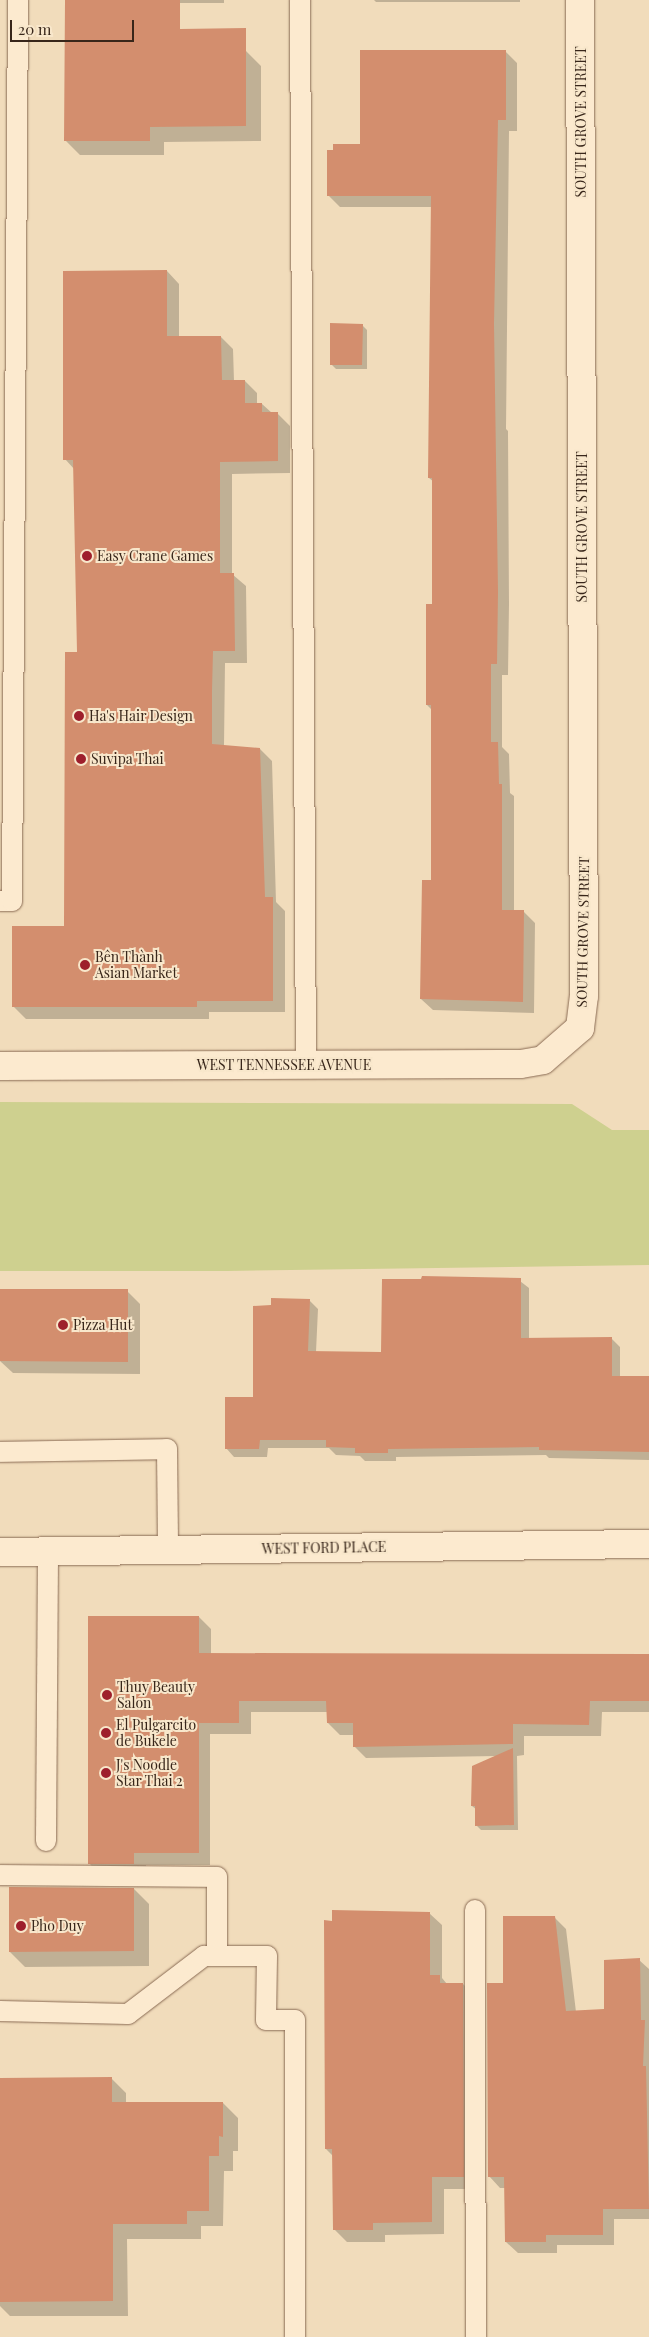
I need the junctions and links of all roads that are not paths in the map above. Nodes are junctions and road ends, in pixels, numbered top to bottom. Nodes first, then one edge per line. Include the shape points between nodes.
1 (18, 0) edge
2 (300, 0) edge
3 (580, 0) edge
4 (8, 243) edge
5 (0, 901) edge
6 (562, 1046) joint
7 (306, 1065) junction
8 (0, 1066) edge
9 (0, 1452) edge
10 (649, 1544) edge
11 (168, 1550) junction
12 (48, 1551) junction
13 (0, 1552) edge
14 (46, 1841) dead end
15 (0, 1875) edge
16 (475, 1910) dead end
17 (217, 1956) junction
18 (0, 2011) edge
19 (295, 2337) edge
20 (476, 2337) edge

1 - 4 lane
2 - 7 lane
3 - 6 street, SOUTH GROVE STREET via 584,996 580,1028
4 - 5 lane via 12,901
6 - 7 street, WEST TENNESSEE AVENUE via 544,1060 521,1064
7 - 8 street, WEST TENNESSEE AVENUE
9 - 11 lane via 167,1449
10 - 11 street, WEST FORD PLACE
11 - 12 street, WEST FORD PLACE
12 - 13 street, WEST FORD PLACE
12 - 14 lane
15 - 17 lane via 217,1877
16 - 20 lane
17 - 18 lane via 204,1956 128,2014
17 - 19 lane via 267,1956 266,2020 295,2020

